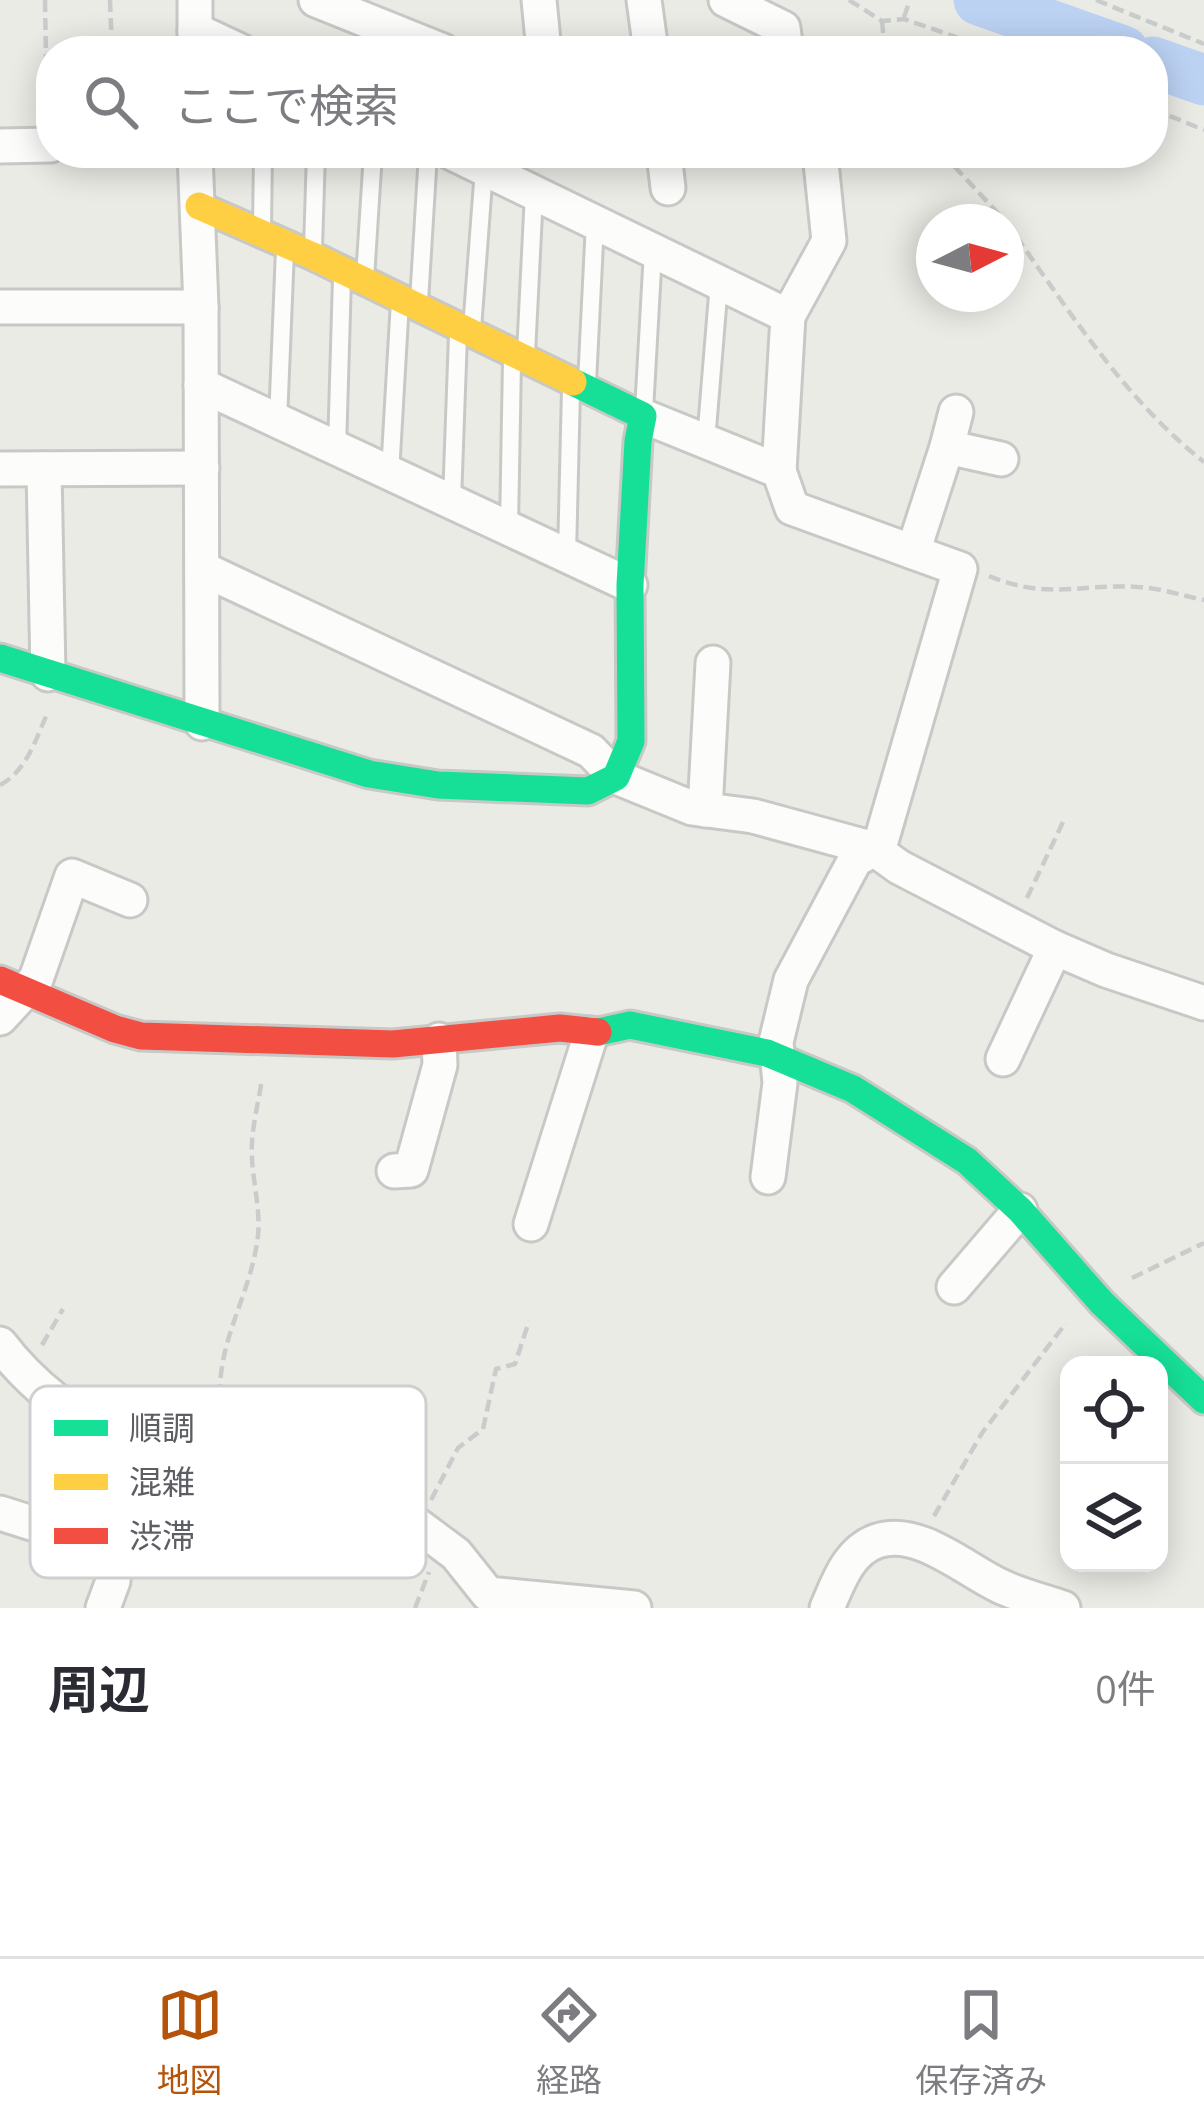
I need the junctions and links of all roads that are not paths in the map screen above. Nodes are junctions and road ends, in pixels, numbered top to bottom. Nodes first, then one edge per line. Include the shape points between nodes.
1 (316, 0) edge
2 (539, 0) edge
3 (644, 0) edge
4 (726, 0) edge
5 (406, 36) edge
6 (543, 36) edge
7 (649, 36) edge
8 (784, 36) edge
9 (36, 145) edge
10 (0, 146) edge
11 (196, 168) edge
12 (265, 168) edge
13 (316, 168) edge
14 (371, 168) edge
15 (426, 168) edge
16 (666, 168) edge
17 (801, 168) edge
18 (822, 168) edge
19 (484, 169) joint
20 (668, 188) dead end
21 (534, 193) junction
22 (199, 206) junction
23 (595, 222) junction
24 (273, 238) junction
25 (803, 247) dead end
26 (652, 250) junction
27 (313, 256) junction
28 (353, 278) junction
29 (719, 282) junction
30 (410, 305) junction
31 (0, 307) edge
32 (201, 307) junction
33 (788, 316) junction
34 (465, 331) junction
35 (519, 357) junction
36 (201, 385) junction
37 (579, 386) junction
38 (956, 412) dead end
39 (643, 416) junction
40 (278, 422) junction
41 (706, 441) junction
42 (947, 447) junction
43 (337, 448) junction
44 (1001, 460) dead end
45 (202, 468) junction
46 (0, 470) edge
47 (44, 470) junction
48 (779, 471) junction
49 (391, 473) junction
50 (452, 502) junction
51 (509, 528) junction
52 (913, 552) junction
53 (567, 556) junction
54 (203, 569) junction
55 (630, 585) junction
56 (0, 658) edge
57 (713, 663) dead end
58 (55, 677) junction
59 (202, 723) junction
60 (616, 777) junction
61 (705, 810) junction
62 (874, 849) junction
63 (130, 900) dead end
64 (1055, 948) junction
65 (13, 986) edge
66 (1204, 1003) edge
67 (0, 1018) edge
68 (591, 1034) junction
69 (439, 1040) junction
70 (777, 1059) junction
71 (1003, 1059) dead end
72 (394, 1171) dead end
73 (768, 1177) dead end
74 (1020, 1210) junction
75 (531, 1224) dead end
76 (954, 1287) dead end
77 (0, 1345) edge
78 (37, 1386) edge
79 (1204, 1400) edge
80 (0, 1513) edge
81 (30, 1522) edge
82 (426, 1533) edge
83 (113, 1578) edge
84 (103, 1608) edge
85 (634, 1608) edge
86 (827, 1608) edge
87 (1063, 1608) edge

1 - 5 street
2 - 6 street
3 - 7 street
4 - 8 street via 783,28
9 - 10 street
11 - 22 street
12 - 24 lane
13 - 27 lane
14 - 28 lane
15 - 30 lane
16 - 20 street
17 - 25 street via 809,235
18 - 33 street via 829,241
19 - 21 street
19 - 34 lane
21 - 23 street
21 - 35 lane
22 - 24 street
22 - 32 street
23 - 26 street
23 - 37 lane
24 - 27 street
24 - 40 lane
26 - 29 street
26 - 39 lane
27 - 28 street
28 - 30 street
28 - 43 lane
29 - 33 street
29 - 41 lane
30 - 34 street
30 - 49 lane
31 - 32 street
32 - 36 street
33 - 48 street
34 - 35 street
34 - 50 lane
35 - 37 street
35 - 51 lane
36 - 40 street
36 - 45 street
37 - 39 street
37 - 53 lane
38 - 42 street
39 - 41 street
39 - 55 street
40 - 43 street
41 - 48 street
42 - 44 street
42 - 52 street
43 - 49 street
45 - 47 street
45 - 54 street
46 - 47 street
47 - 58 street
48 - 52 street via 792,508
49 - 50 street
50 - 51 street
51 - 53 street
52 - 62 street via 960,569
53 - 55 street
54 - 59 street
54 - 60 street via 591,751
55 - 60 street via 631,741
56 - 58 street
57 - 61 street
58 - 59 street
59 - 60 street via 369,774 438,785 588,791
60 - 61 street
61 - 62 street
62 - 64 street
62 - 70 street via 855,860 790,980
63 - 65 street via 72,876 36,979
64 - 66 street
64 - 71 street
65 - 67 street
65 - 69 street via 141,1036
68 - 69 street via 560,1028
68 - 70 street via 630,1024
68 - 75 street
69 - 72 street via 440,1065 411,1170
70 - 73 street
70 - 74 street via 853,1089 967,1161
74 - 76 street
74 - 79 street
77 - 78 street
80 - 81 street
82 - 85 street via 488,1594
83 - 84 street
86 - 87 street via 846,1567 881,1539 922,1544 1002,1587

